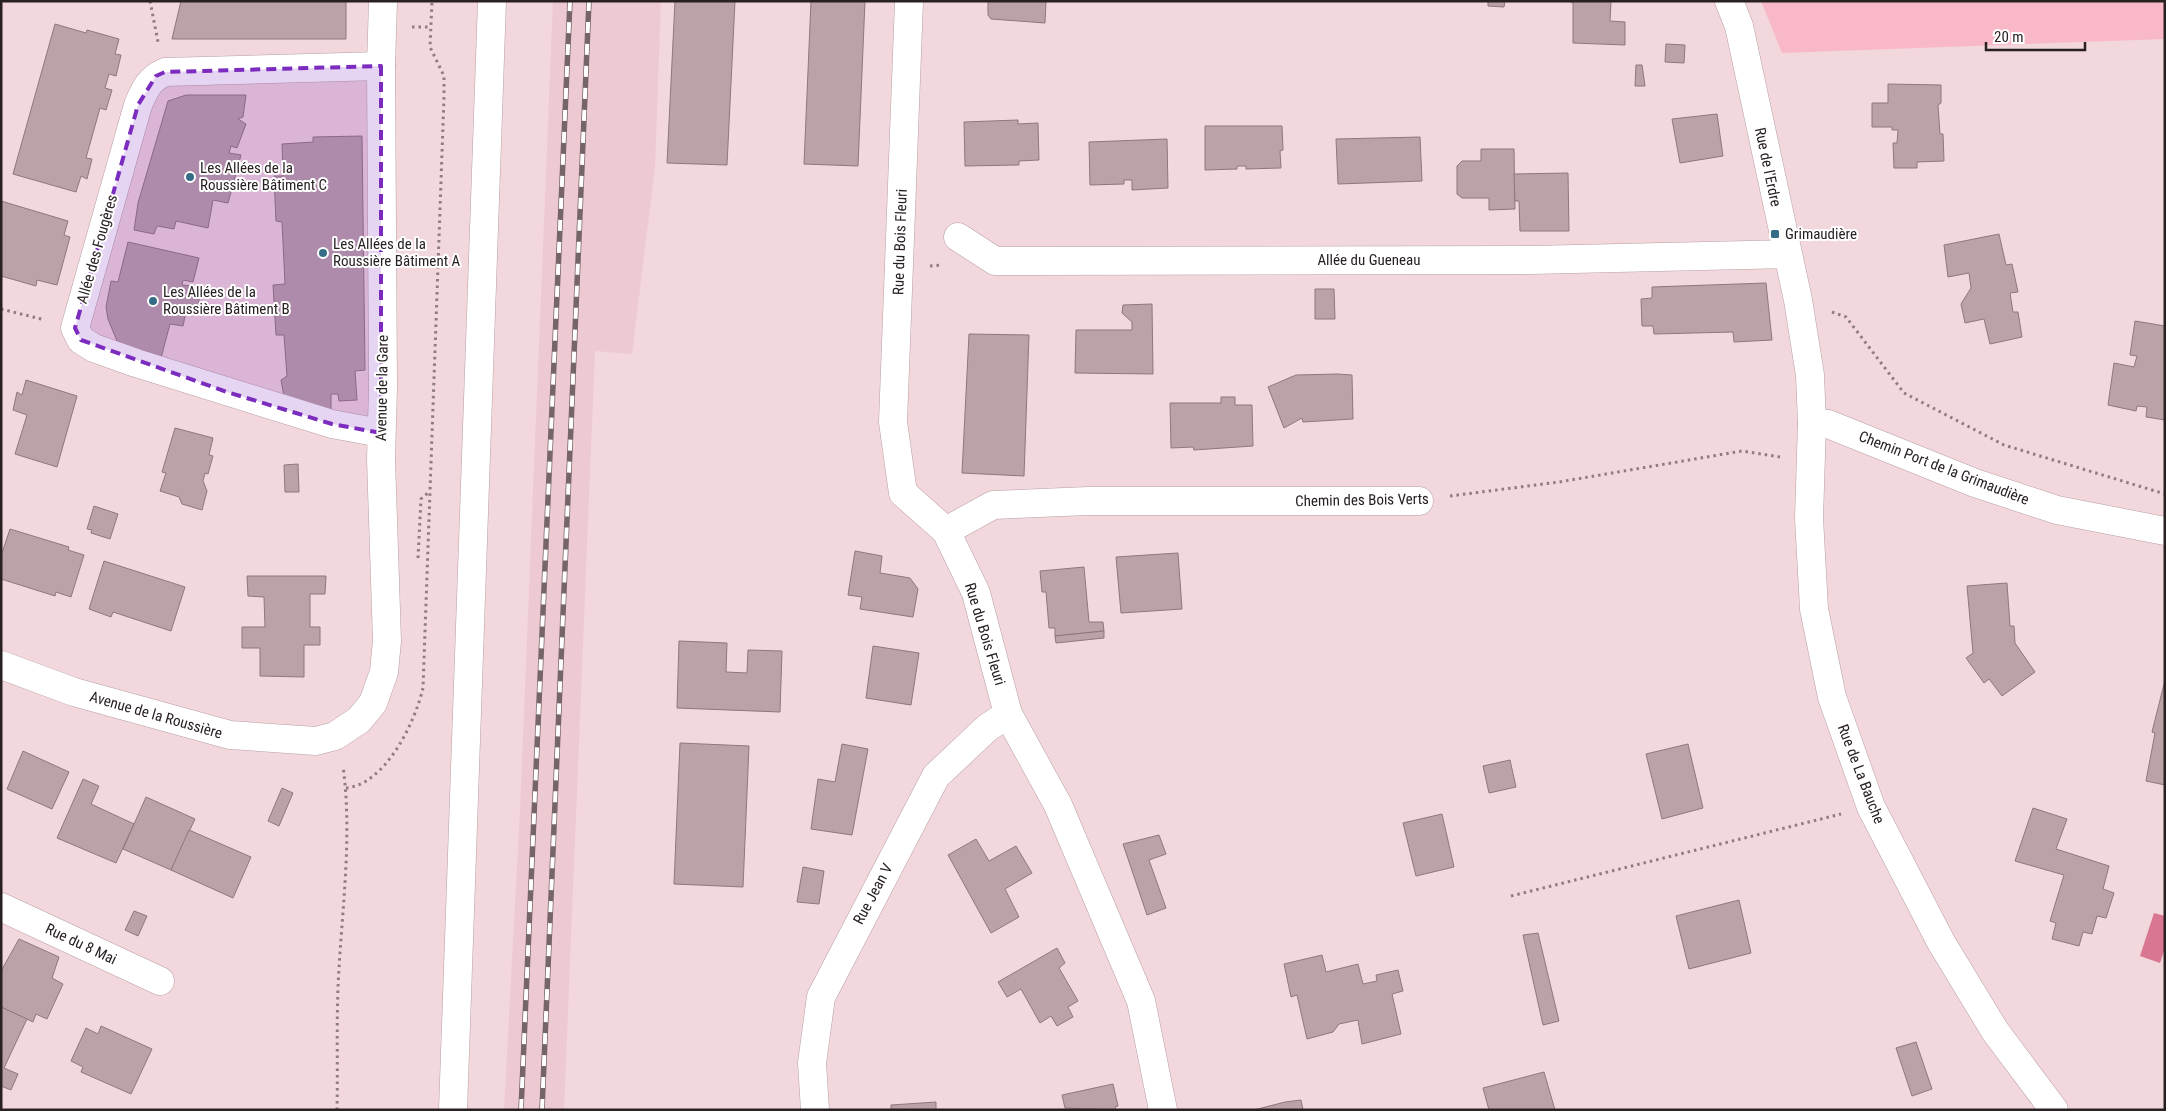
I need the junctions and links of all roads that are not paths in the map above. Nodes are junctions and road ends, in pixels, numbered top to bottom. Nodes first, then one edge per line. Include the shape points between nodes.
1 (383, 1) edge
2 (492, 1) edge
3 (910, 1) edge
4 (1730, 1) edge
5 (380, 66) junction
6 (958, 237) dead end
7 (1787, 254) junction
8 (1812, 423) junction
9 (381, 433) junction
10 (1419, 501) road end
11 (946, 531) junction
12 (2165, 531) edge
13 (1, 665) edge
14 (1008, 714) junction
15 (316, 741) joint
16 (1, 907) edge
17 (160, 981) dead end
18 (453, 1110) edge
19 (815, 1110) edge
20 (1163, 1110) edge
21 (2054, 1110) edge

1 - 5 street, Avenue de la Gare
2 - 18 street
3 - 11 street, Rue du Bois Fleuri via 893,422 903,493
4 - 7 street, Rue de l'Erdre
5 - 9 street, Avenue de la Gare
5 - 9 street, Allée des Fougères via 165,72 156,76 147,85 138,105 75,328 81,340 94,348 332,424
6 - 7 street, Allée du Gueneau via 995,261 1531,260
7 - 8 street, Rue de l'Erdre via 1810,375
8 - 12 street, Chemin Port de la Grimaudière via 1828,424 1974,483 2057,510
8 - 21 street, Rue de La Bauche via 1809,518 1814,609 1832,697 1871,807 1946,950 1995,1031
9 - 15 street, Avenue de la Gare via 384,672 373,703 359,720 336,736
10 - 11 street, Chemin des Bois Verts via 1088,501 993,505
11 - 14 street, Rue du Bois Fleuri via 976,593
13 - 15 street, Avenue de la Roussière via 74,692 230,735
14 - 19 street, Rue Jean V via 987,728 936,776 820,997 812,1063
14 - 20 street, Rue du Bois Fleuri via 1058,805 1141,1001
16 - 17 street, Rue du 8 Mai

